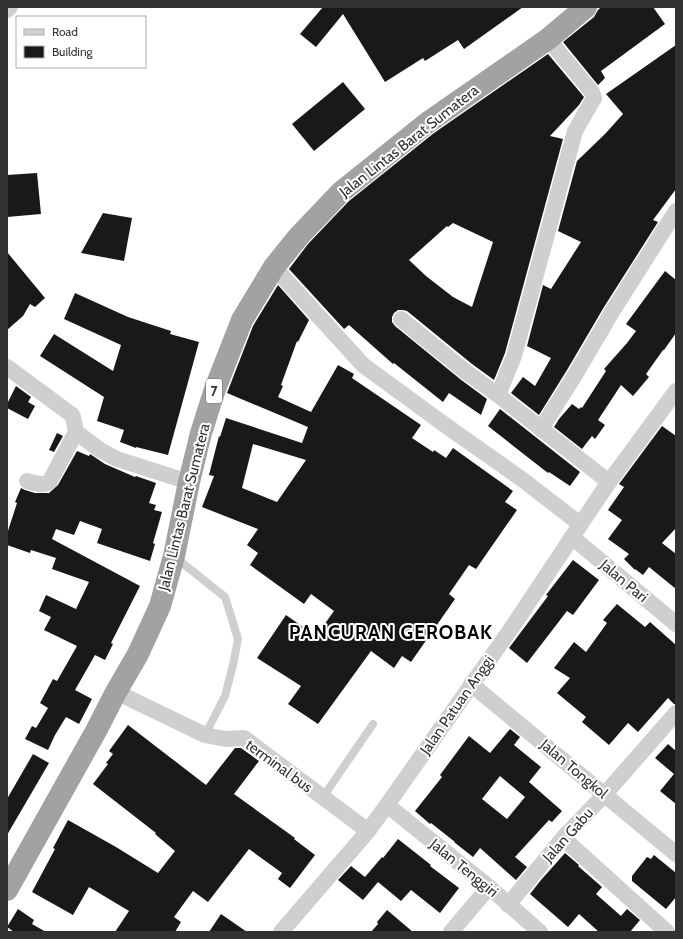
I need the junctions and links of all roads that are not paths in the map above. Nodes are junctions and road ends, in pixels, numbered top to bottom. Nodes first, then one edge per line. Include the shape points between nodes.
1 (10, 7) edge
2 (586, 7) edge
3 (7, 10) edge
4 (548, 38) junction
5 (676, 211) edge
6 (274, 266) junction
7 (401, 319) dead end
8 (8, 369) edge
9 (676, 391) edge
10 (498, 395) junction
11 (671, 410) edge
12 (540, 430) junction
13 (76, 432) junction
14 (27, 481) dead end
15 (189, 482) junction
16 (609, 482) junction
17 (576, 530) junction
18 (174, 556) junction
19 (676, 624) edge
20 (471, 684) junction
21 (116, 692) junction
22 (676, 713) edge
23 (372, 724) dead end
24 (205, 735) junction
25 (605, 794) junction
26 (323, 797) junction
27 (387, 805) junction
28 (368, 831) junction
29 (563, 838) junction
30 (676, 854) edge
31 (489, 888) junction
32 (7, 890) edge
33 (508, 905) junction
34 (281, 932) edge
35 (451, 932) edge
36 (540, 932) edge
37 (667, 932) edge

1 - 3 street
2 - 4 highway, Jalan Lintas Barat Sumatera / 7
4 - 6 highway, Jalan Lintas Barat Sumatera / 7 via 427,123 341,192 298,236
4 - 10 street via 592,92 594,98 576,131 514,356
5 - 12 street
6 - 15 highway, Jalan Lintas Barat Sumatera / 7 via 242,320 215,389
6 - 17 street, Jalan Pari via 363,364 524,480
7 - 10 street
8 - 13 street via 72,415
9 - 11 street, Jalan Patuan Anggi
10 - 12 street
11 - 16 street, Jalan Patuan Anggi
12 - 16 street
13 - 14 street via 48,483
13 - 15 street via 100,450 118,459
15 - 18 highway, Jalan Lintas Barat Sumatera / 7
16 - 17 street, Jalan Patuan Anggi
17 - 19 street, Jalan Pari
17 - 20 street, Jalan Patuan Anggi
18 - 21 highway, Jalan Lintas Barat Sumatera / 7 via 160,606 138,654
18 - 24 lane via 225,597 238,639 225,696
20 - 25 street, Jalan Tongkol
20 - 27 street, Jalan Patuan Anggi
21 - 24 street, terminal bus
21 - 32 highway, Jalan Lintas Barat Sumatera / 7
22 - 25 street, Jalan Gabu
23 - 26 lane
24 - 26 street, terminal bus via 225,739 244,738
25 - 29 street, Jalan Gabu
25 - 30 street, Jalan Tongkol
26 - 28 street, terminal bus
27 - 28 street, Jalan Patuan Anggi
27 - 31 street, Jalan Tenggiri
28 - 34 street, Jalan Patuan Anggi
29 - 33 street, Jalan Gabu
29 - 37 street
31 - 33 street, Jalan Tenggiri
31 - 35 street
33 - 36 street, Jalan Tenggiri

